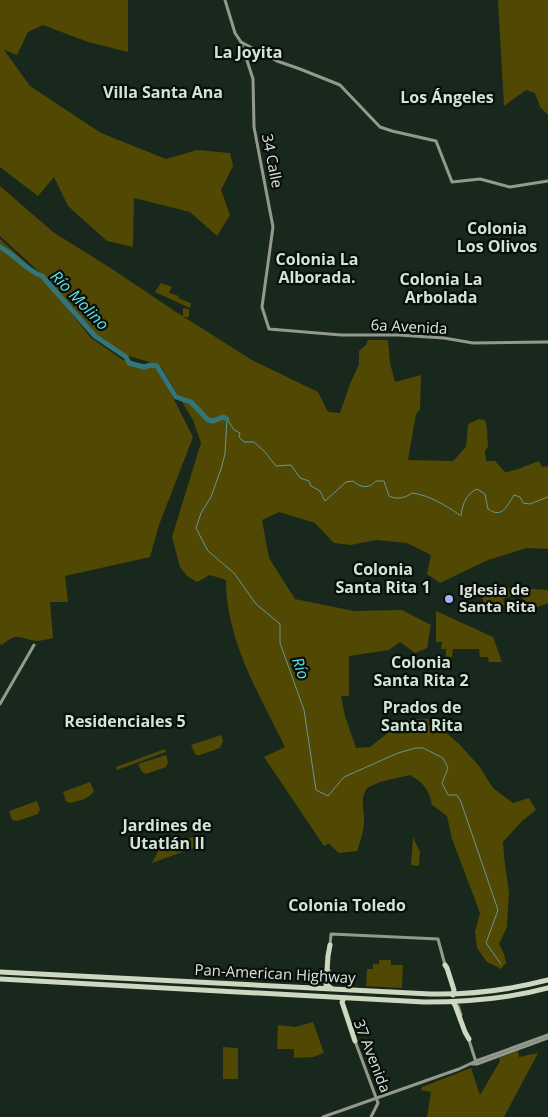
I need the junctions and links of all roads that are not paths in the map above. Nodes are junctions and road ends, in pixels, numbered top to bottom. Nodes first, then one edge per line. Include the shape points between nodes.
1 (225, 0) edge
2 (241, 42) junction
3 (247, 45) junction
4 (243, 49) junction
5 (548, 181) edge
6 (269, 329) joint
7 (548, 342) edge
8 (34, 645) dead end
9 (0, 704) edge
10 (330, 945) junction
11 (445, 965) joint
12 (0, 972) edge
13 (80, 976) junction
14 (0, 979) edge
15 (548, 980) edge
16 (201, 983) junction
17 (80, 984) junction
18 (329, 985) dead end
19 (269, 986) junction
20 (548, 988) edge
21 (187, 990) junction
22 (336, 990) junction
23 (453, 993) junction
24 (276, 995) junction
25 (342, 1000) junction
26 (453, 1002) junction
27 (458, 1006) dead end
28 (548, 1037) edge
29 (469, 1039) junction
30 (355, 1041) joint
31 (477, 1063) junction
32 (376, 1098) junction
33 (323, 1117) edge
34 (371, 1117) edge

1 - 2 street, 34 Calle via 236,37
2 - 3 street
2 - 4 street, 34 Calle
3 - 4 street
3 - 5 street via 277,62 340,85 380,127 436,141 452,182 480,179 510,187
4 - 6 street, 34 Calle via 253,79 254,127 273,227 262,307
6 - 7 street, 6a Avenida via 444,338 473,343
8 - 9 street
10 - 11 street via 331,934 438,939
10 - 18 street
10 - 22 highway via 326,985
11 - 23 highway
12 - 13 highway, Pan-American Highway
13 - 16 highway, Pan-American Highway
13 - 17 highway
14 - 17 highway, Pan-American Highway
15 - 23 highway, Pan-American Highway via 506,990
16 - 19 highway, Pan-American Highway
16 - 21 highway via 199,988
17 - 21 highway, Pan-American Highway
19 - 22 highway, Pan-American Highway
19 - 24 highway
20 - 26 highway, Pan-American Highway via 500,998
21 - 24 highway, Pan-American Highway
22 - 23 highway, Pan-American Highway
24 - 25 highway, Pan-American Highway
25 - 26 highway, Pan-American Highway
25 - 30 highway
26 - 29 highway
27 - 29 street
28 - 31 street
29 - 31 street
30 - 32 street, 37 Avenida
31 - 32 street
32 - 33 street
32 - 34 street, 37 Avenida via 378,1105

